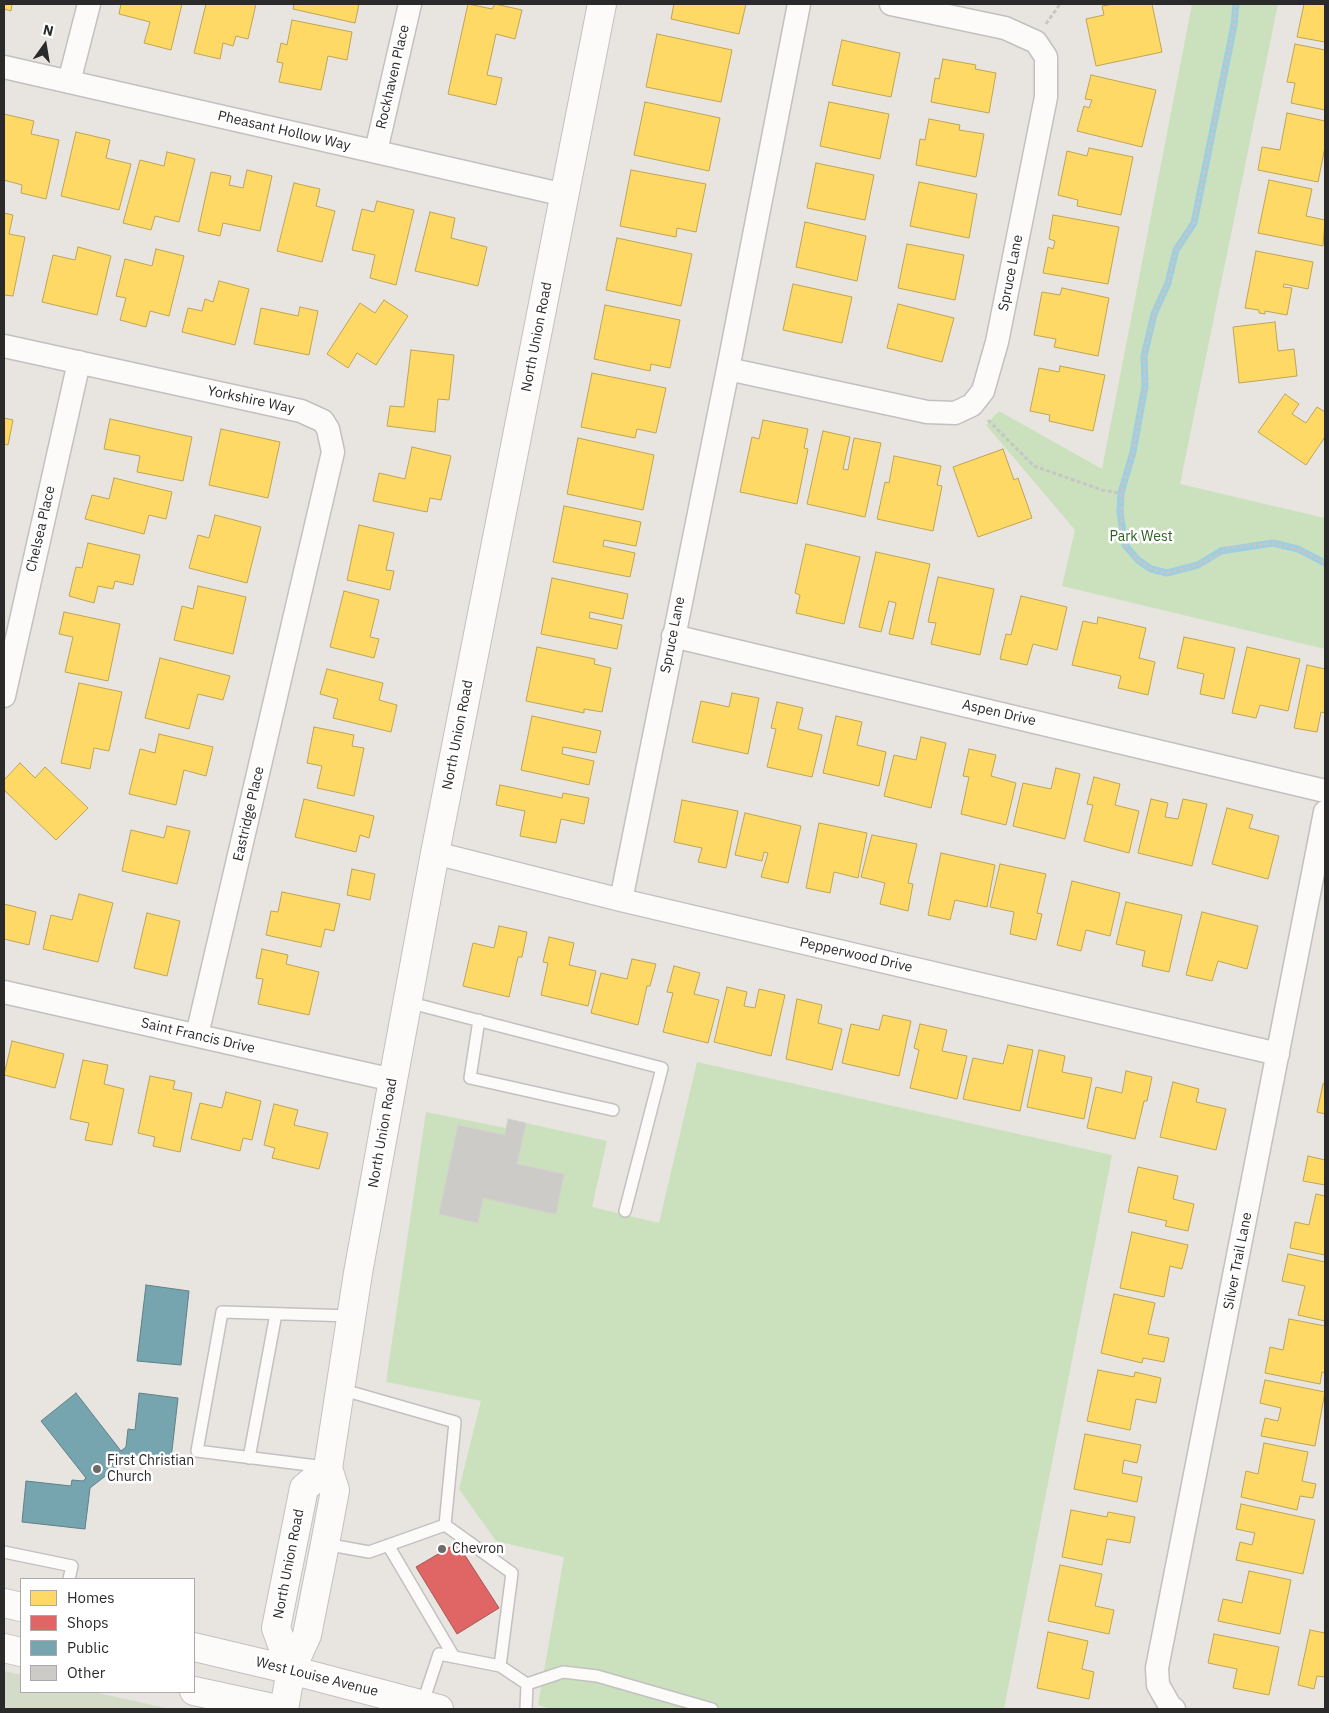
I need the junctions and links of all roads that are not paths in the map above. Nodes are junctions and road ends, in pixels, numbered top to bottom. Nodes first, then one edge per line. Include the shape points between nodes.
1 (89, 4) edge
2 (410, 4) edge
3 (602, 4) edge
4 (798, 4) edge
5 (891, 4) edge
6 (4, 67) edge
7 (69, 82) junction
8 (376, 151) junction
9 (565, 195) junction
10 (4, 346) edge
11 (79, 362) junction
12 (728, 369) junction
13 (300, 592) joint
14 (673, 636) junction
15 (4, 696) edge
16 (1325, 791) edge
17 (1325, 812) edge
18 (434, 853) junction
19 (621, 900) junction
20 (4, 992) edge
21 (407, 1002) junction
22 (479, 1020) junction
23 (197, 1035) junction
24 (1278, 1054) junction
25 (393, 1080) junction
26 (613, 1110) dead end
27 (625, 1211) dead end
28 (276, 1314) junction
29 (352, 1316) junction
30 (340, 1389) junction
31 (249, 1458) junction
32 (328, 1468) junction
33 (445, 1525) junction
34 (325, 1544) junction
35 (388, 1545) junction
36 (4, 1552) edge
37 (69, 1578) edge
38 (4, 1604) edge
39 (20, 1607) edge
40 (195, 1647) edge
41 (4, 1648) edge
42 (20, 1652) edge
43 (454, 1656) junction
44 (500, 1666) junction
45 (291, 1670) junction
46 (527, 1684) junction
47 (195, 1690) edge
48 (431, 1707) edge
49 (1172, 1708) edge
50 (277, 1709) edge
51 (284, 1709) edge
52 (526, 1709) edge
53 (712, 1709) edge

1 - 7 street
2 - 8 street, Rockhaven Place
3 - 9 street, North Union Road
4 - 12 street, Spruce Lane
5 - 12 street, Spruce Lane via 1006,28 1036,42 1046,58 1046,97 997,342 983,391 972,405 955,413 927,412
6 - 7 street, Pheasant Hollow Way
7 - 8 street, Pheasant Hollow Way
8 - 9 street, Pheasant Hollow Way
9 - 18 street, North Union Road
10 - 11 street, Yorkshire Way
11 - 13 street, Yorkshire Way via 300,411 323,421 333,452
11 - 15 street, Chelsea Place
12 - 14 street, Spruce Lane
13 - 23 street, Eastridge Place
14 - 16 street, Aspen Drive
14 - 19 street, Spruce Lane
17 - 24 street, Silver Trail Lane
18 - 19 street, Pepperwood Drive
18 - 21 street, North Union Road
19 - 24 street, Pepperwood Drive
20 - 23 street, Saint Francis Drive
21 - 22 lane
21 - 25 street, North Union Road
22 - 26 lane via 470,1078
22 - 27 lane via 662,1068
23 - 25 street, Saint Francis Drive
24 - 49 street, Silver Trail Lane via 1157,1668 1158,1685
25 - 29 street, North Union Road
28 - 29 lane
28 - 31 lane
28 - 31 lane via 222,1312 220,1321 197,1452
29 - 30 street, North Union Road
30 - 32 street, North Union Road
30 - 33 lane via 455,1422
31 - 32 lane
32 - 34 street, North Union Road via 335,1490
32 - 45 street, North Union Road via 304,1488 276,1628
33 - 35 lane
33 - 44 lane via 512,1573
34 - 35 lane via 369,1552
34 - 45 street, North Union Road via 306,1635
35 - 43 lane
36 - 37 lane via 72,1566
38 - 39 street
40 - 45 street, West Louise Avenue
41 - 42 street
43 - 44 lane
43 - 48 lane via 439,1654
44 - 46 lane
45 - 48 street, West Louise Avenue
45 - 51 street, North Union Road
46 - 52 lane
46 - 53 lane via 562,1672 597,1676
47 - 50 street

